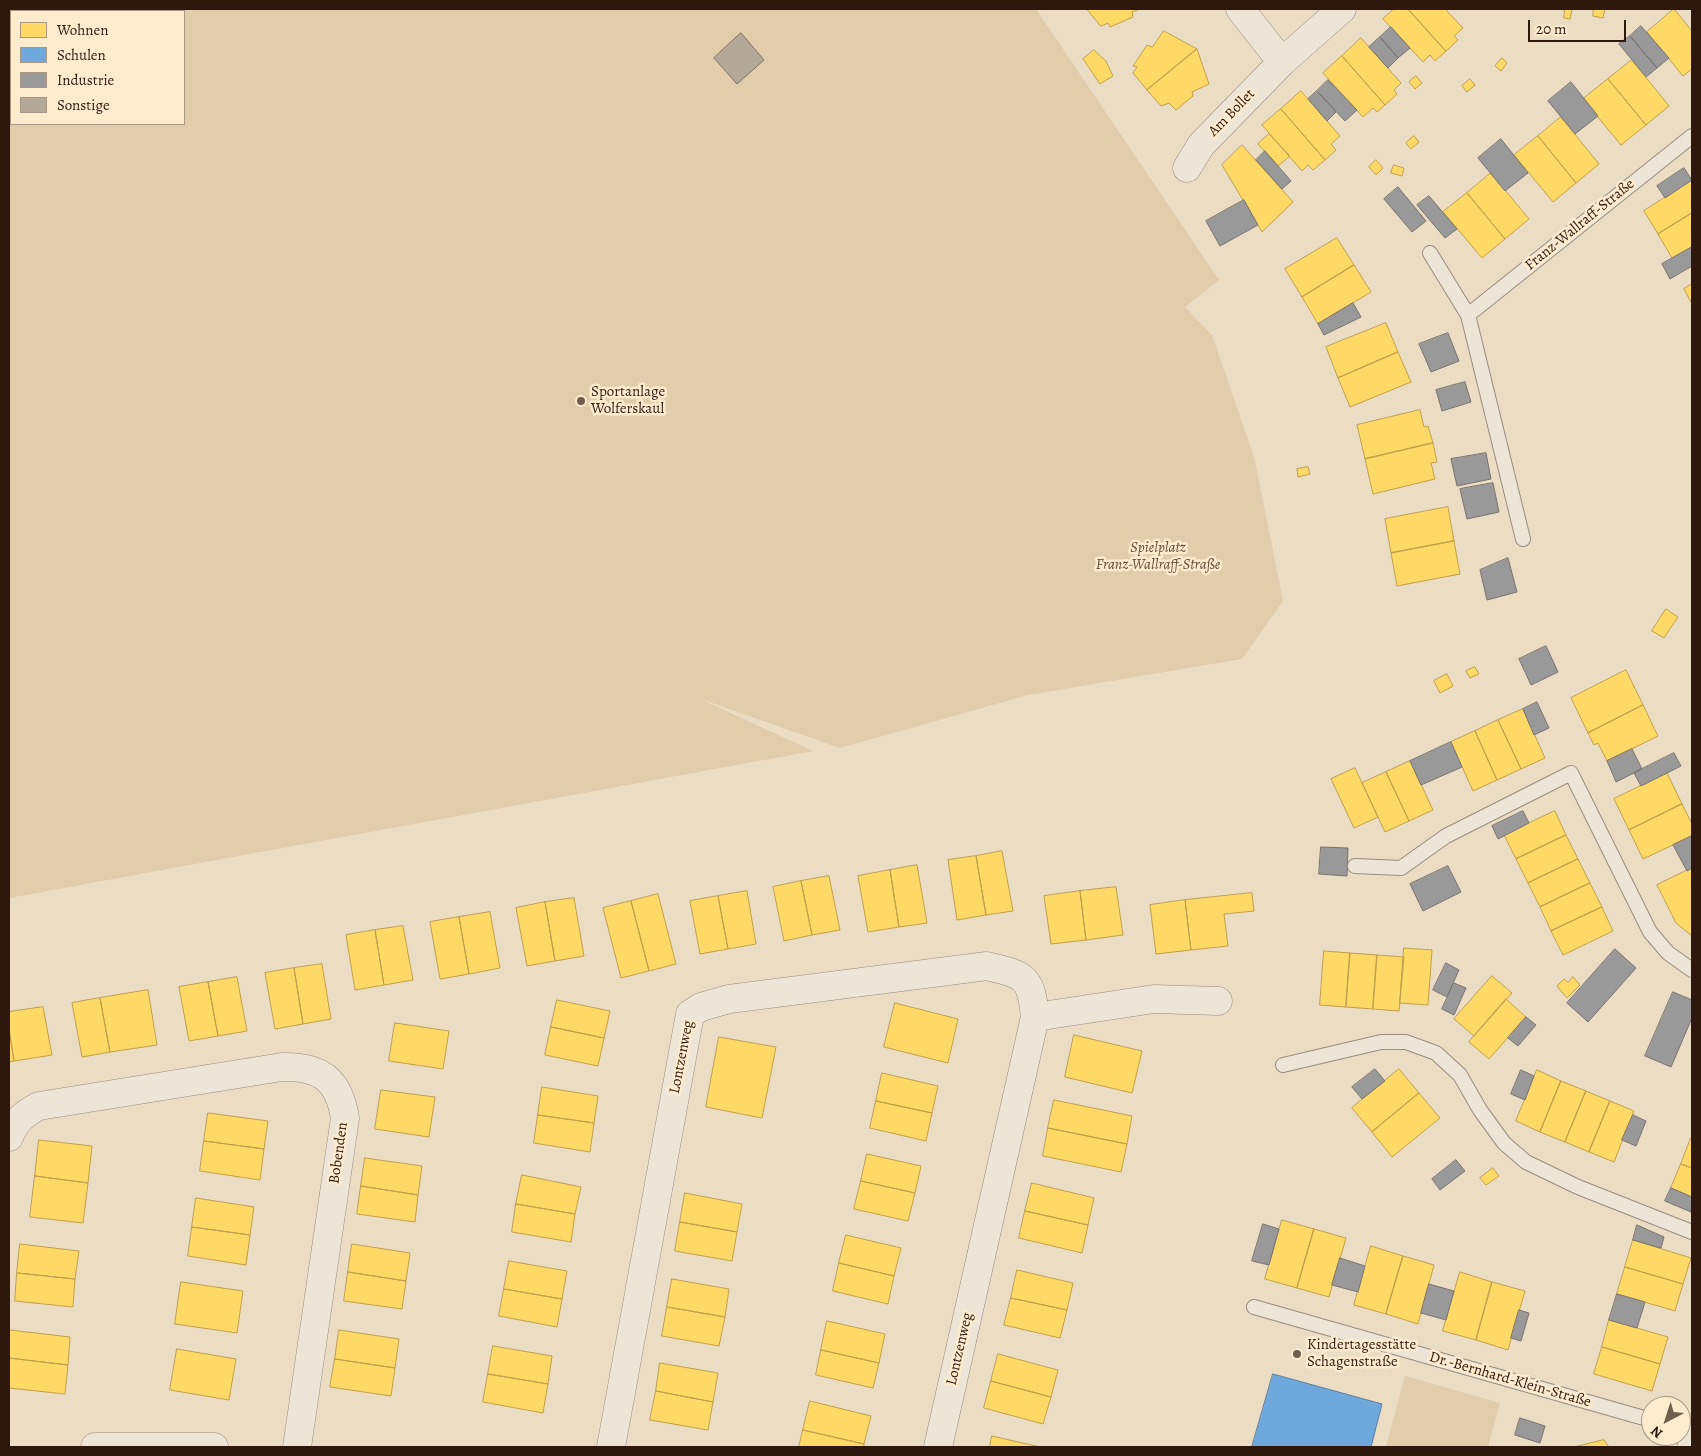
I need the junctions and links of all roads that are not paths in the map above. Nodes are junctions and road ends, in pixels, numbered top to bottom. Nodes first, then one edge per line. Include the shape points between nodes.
1 (1240, 9) edge
2 (1342, 9) edge
3 (1282, 62) junction
4 (1692, 136) edge
5 (1188, 168) dead end
6 (1430, 253) dead end
7 (1468, 315) junction
8 (1522, 540) dead end
9 (1355, 866) dead end
10 (1692, 970) edge
11 (1218, 1001) dead end
12 (1035, 1017) junction
13 (1283, 1065) dead end
14 (9, 1135) edge
15 (1692, 1232) edge
16 (1254, 1307) dead end
17 (1641, 1417) edge
18 (95, 1447) edge
19 (214, 1447) edge
20 (297, 1447) edge
21 (611, 1447) edge
22 (938, 1447) edge

1 - 3 street
2 - 3 street, Am Bollet
3 - 5 street, Am Bollet via 1200,145
4 - 7 lane, Franz-Wallraff-Straße
6 - 7 lane
7 - 8 lane
9 - 10 lane via 1401,868 1446,836 1571,773 1650,932 1668,953
11 - 12 street via 1154,999
12 - 21 street, Lontzenweg via 1032,992 1018,973 987,966 729,1000 701,1007 690,1014
12 - 22 street, Lontzenweg
13 - 15 lane via 1381,1042 1406,1042 1436,1053 1460,1075 1504,1143 1526,1162 1578,1187
14 - 20 street, Bobenden via 16,1122 39,1106 282,1067 300,1066 317,1071 334,1086 345,1118
16 - 17 lane, Dr.-Bernhard-Klein-Straße
18 - 19 street

